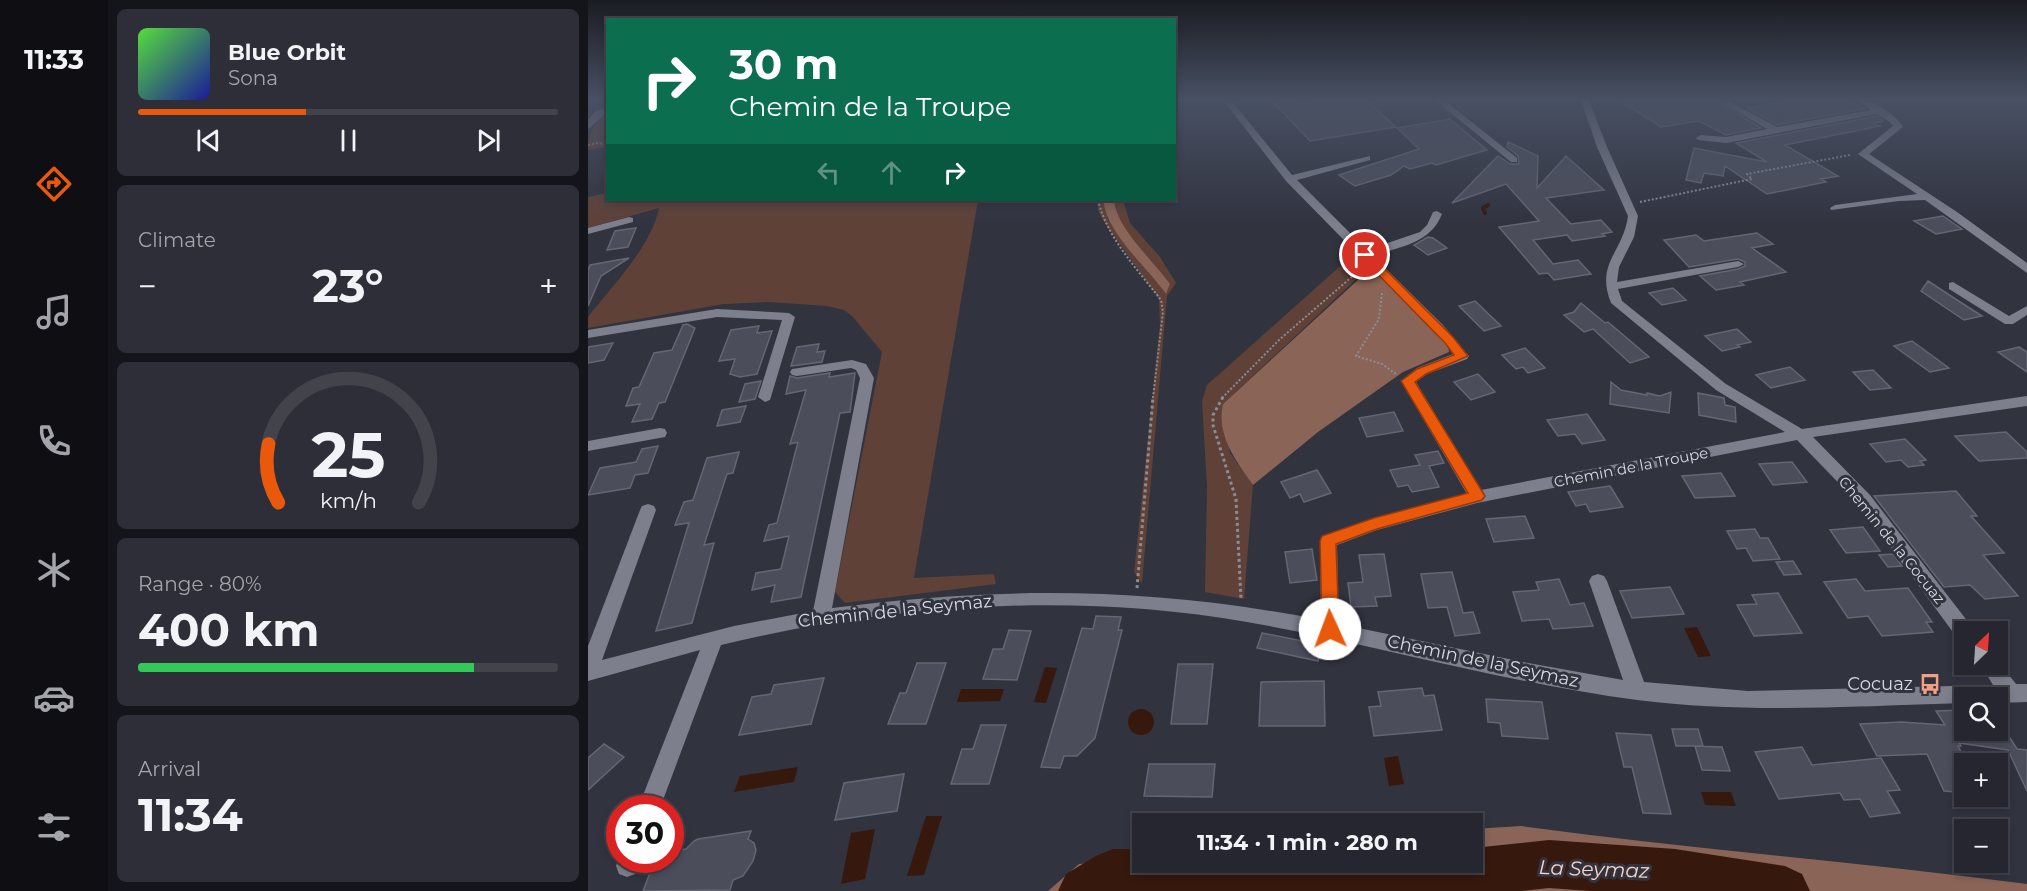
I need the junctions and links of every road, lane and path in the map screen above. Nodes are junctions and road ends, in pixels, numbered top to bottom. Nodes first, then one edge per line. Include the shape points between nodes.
1 (1260, 142) edge
2 (1491, 142) edge
3 (1600, 142) edge
4 (1879, 142) edge
5 (588, 145) edge
6 (606, 145) edge
7 (1863, 154) junction
8 (1850, 155) joint
9 (1367, 158) dead end
10 (1514, 160) dead end
11 (1290, 179) junction
12 (1927, 197) junction
13 (1098, 201) edge
14 (1629, 205) junction
15 (1835, 208) dead end
16 (1437, 214) dead end
17 (629, 220) dead end
18 (588, 231) edge
19 (1364, 261) junction
20 (1738, 264) dead end
21 (2027, 270) edge
22 (1385, 286) dead end
23 (1953, 286) dead end
24 (1611, 287) junction
25 (2027, 310) edge
26 (2009, 321) junction
27 (2020, 330) dead end
28 (588, 334) edge
29 (797, 372) dead end
30 (1408, 381) junction
31 (765, 397) dead end
32 (2027, 401) edge
33 (660, 433) dead end
34 (1800, 434) junction
35 (588, 446) edge
36 (1477, 496) junction
37 (648, 510) dead end
38 (1598, 581) dead end
39 (1136, 601) junction
40 (1240, 613) junction
41 (821, 617) junction
42 (1956, 621) edge
43 (1330, 629) junction
44 (714, 639) junction
45 (588, 672) edge
46 (2000, 675) edge
47 (1637, 691) junction
48 (2019, 693) edge
49 (654, 795) edge

1 - 11 street
2 - 10 street
3 - 14 street
4 - 7 street
5 - 6 path
7 - 8 street
7 - 12 street
8 - 14 path via 1747,174 1752,179
9 - 11 street
11 - 19 street via 1328,216
12 - 15 street
12 - 21 street
13 - 39 path via 1102,217 1161,300 1163,312
14 - 24 street via 1633,224 1615,261
16 - 19 street via 1424,234
17 - 18 street
19 - 30 street via 1462,356 1422,371
19 - 40 path via 1228,389 1216,405 1216,436 1237,505 1242,573
20 - 24 street
22 - 30 path via 1379,319 1356,356 1382,364
23 - 26 street
24 - 34 street, Chemin de la Cocuaz via 1624,310 1720,387
25 - 26 street
26 - 27 street
28 - 31 street via 717,312 789,317
29 - 41 street via 852,364 861,367 867,378
30 - 36 street
32 - 34 street, Chemin de la Troupe
33 - 35 street
34 - 36 street, Chemin de la Troupe
34 - 42 street, Chemin de la Cocuaz via 1864,500
36 - 43 street, Chemin de la Troupe via 1328,541
37 - 45 street
38 - 47 street
39 - 40 street, Chemin de la Seymaz
39 - 41 street, Chemin de la Seymaz via 1005,599
40 - 43 street, Chemin de la Seymaz
41 - 44 street, Chemin de la Seymaz
43 - 47 street, Chemin de la Seymaz
44 - 45 street, Chemin de la Seymaz
44 - 49 street
46 - 48 street
47 - 48 street, Chemin de la Seymaz via 1758,700

